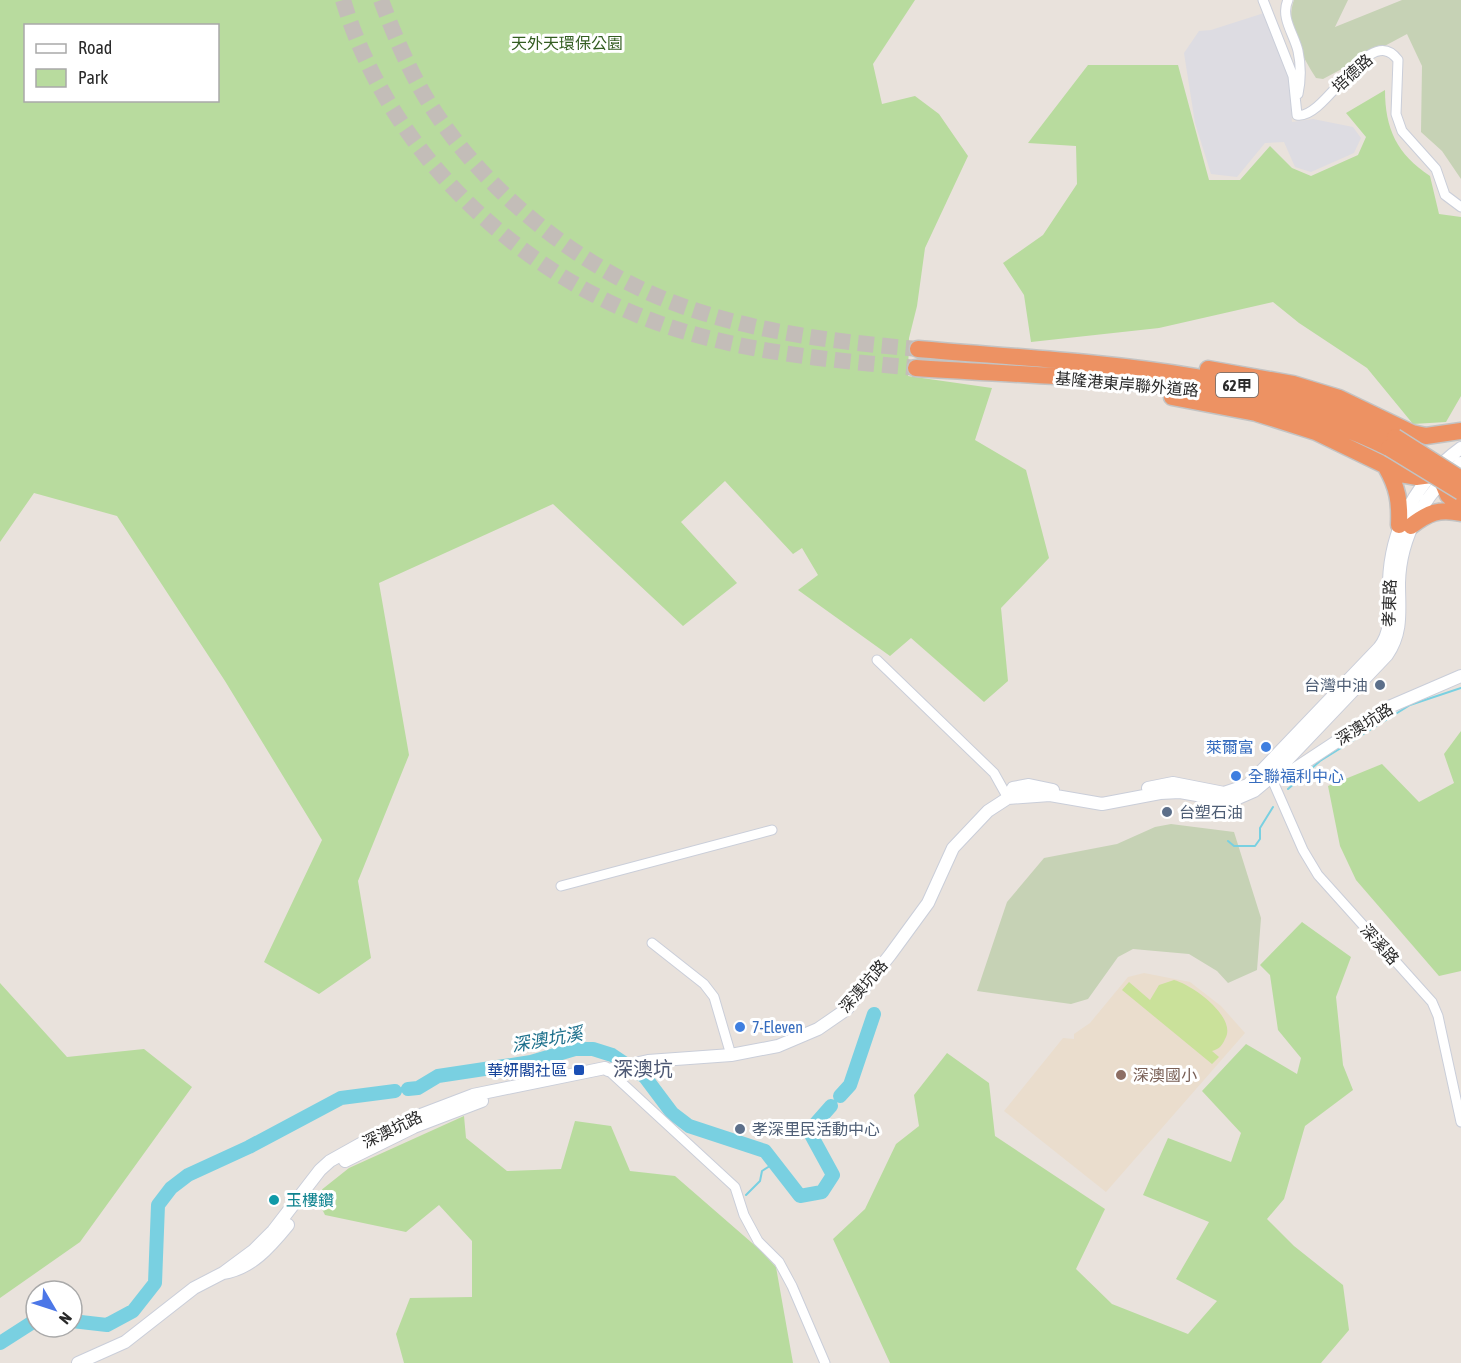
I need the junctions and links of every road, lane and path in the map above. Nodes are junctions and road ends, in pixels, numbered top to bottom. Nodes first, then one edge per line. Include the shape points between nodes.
1 (1263, 0) edge
2 (1288, 0) edge
3 (1295, 102) junction
4 (1461, 207) edge
5 (918, 349) tunnel mouth
6 (1072, 363) junction
7 (916, 368) tunnel mouth
8 (1113, 382) junction
9 (1385, 419) junction
10 (1461, 431) edge
11 (1392, 443) junction
12 (1461, 448) edge
13 (1386, 467) junction
14 (1448, 473) edge
15 (1461, 492) edge
16 (1461, 507) edge
17 (1461, 513) edge
18 (1405, 525) junction
19 (877, 660) dead end
20 (1461, 676) edge
21 (1268, 774) junction
22 (1008, 798) junction
23 (772, 830) dead end
24 (561, 886) dead end
25 (652, 943) dead end
26 (731, 1055) junction
27 (611, 1070) junction
28 (1461, 1122) edge
29 (78, 1363) edge
30 (825, 1363) edge

1 - 3 street via 1293,76
2 - 3 street via 1288,24 1298,49 1301,76
3 - 4 street, 培德路 via 1297,115 1309,115 1364,59 1387,50 1398,60 1396,114 1402,131 1436,169 1445,195
5 - 6 highway, 基隆港東岸聯外道路 / 62甲
6 - 9 highway via 1155,362 1241,374 1339,398
6 - 11 highway, 基隆港東岸聯外道路 / 62甲 via 1172,374 1271,391 1350,416
7 - 8 highway, 基隆港東岸聯外道路 / 62甲
8 - 11 highway, 基隆港東岸聯外道路 / 62甲 via 1203,390 1306,414
8 - 13 highway via 1256,413 1316,432
9 - 10 highway via 1426,436
9 - 14 highway
11 - 14 highway, 基隆港東岸聯外道路 / 62甲, bridge
11 - 15 highway, 基隆港東岸聯外道路 / 62甲, bridge
12 - 14 main road, 孝東路
13 - 14 highway via 1416,477
13 - 18 highway via 1396,484
14 - 16 highway via 1452,501
14 - 18 main road, 孝東路
17 - 18 highway via 1445,509
18 - 21 main road, 孝東路 via 1391,559 1387,639
19 - 22 street via 994,773
20 - 21 main road, 深澳坑路 via 1389,707 1292,771
21 - 22 main road, 深澳坑路 via 1254,791 1231,801 1180,792 1102,804 1050,795
21 - 28 street, 深溪路 via 1318,874 1432,1002 1441,1025
22 - 26 main road, 深澳坑路 via 988,811 953,848 928,903 847,1009 800,1039
23 - 24 street
25 - 26 street via 704,984 714,997
26 - 27 main road, 深澳坑路
27 - 29 main road, 深澳坑路 via 600,1076 475,1102 339,1164 265,1252 238,1271 223,1273 194,1288 125,1342
27 - 30 street via 735,1187 758,1241 779,1262 792,1286

